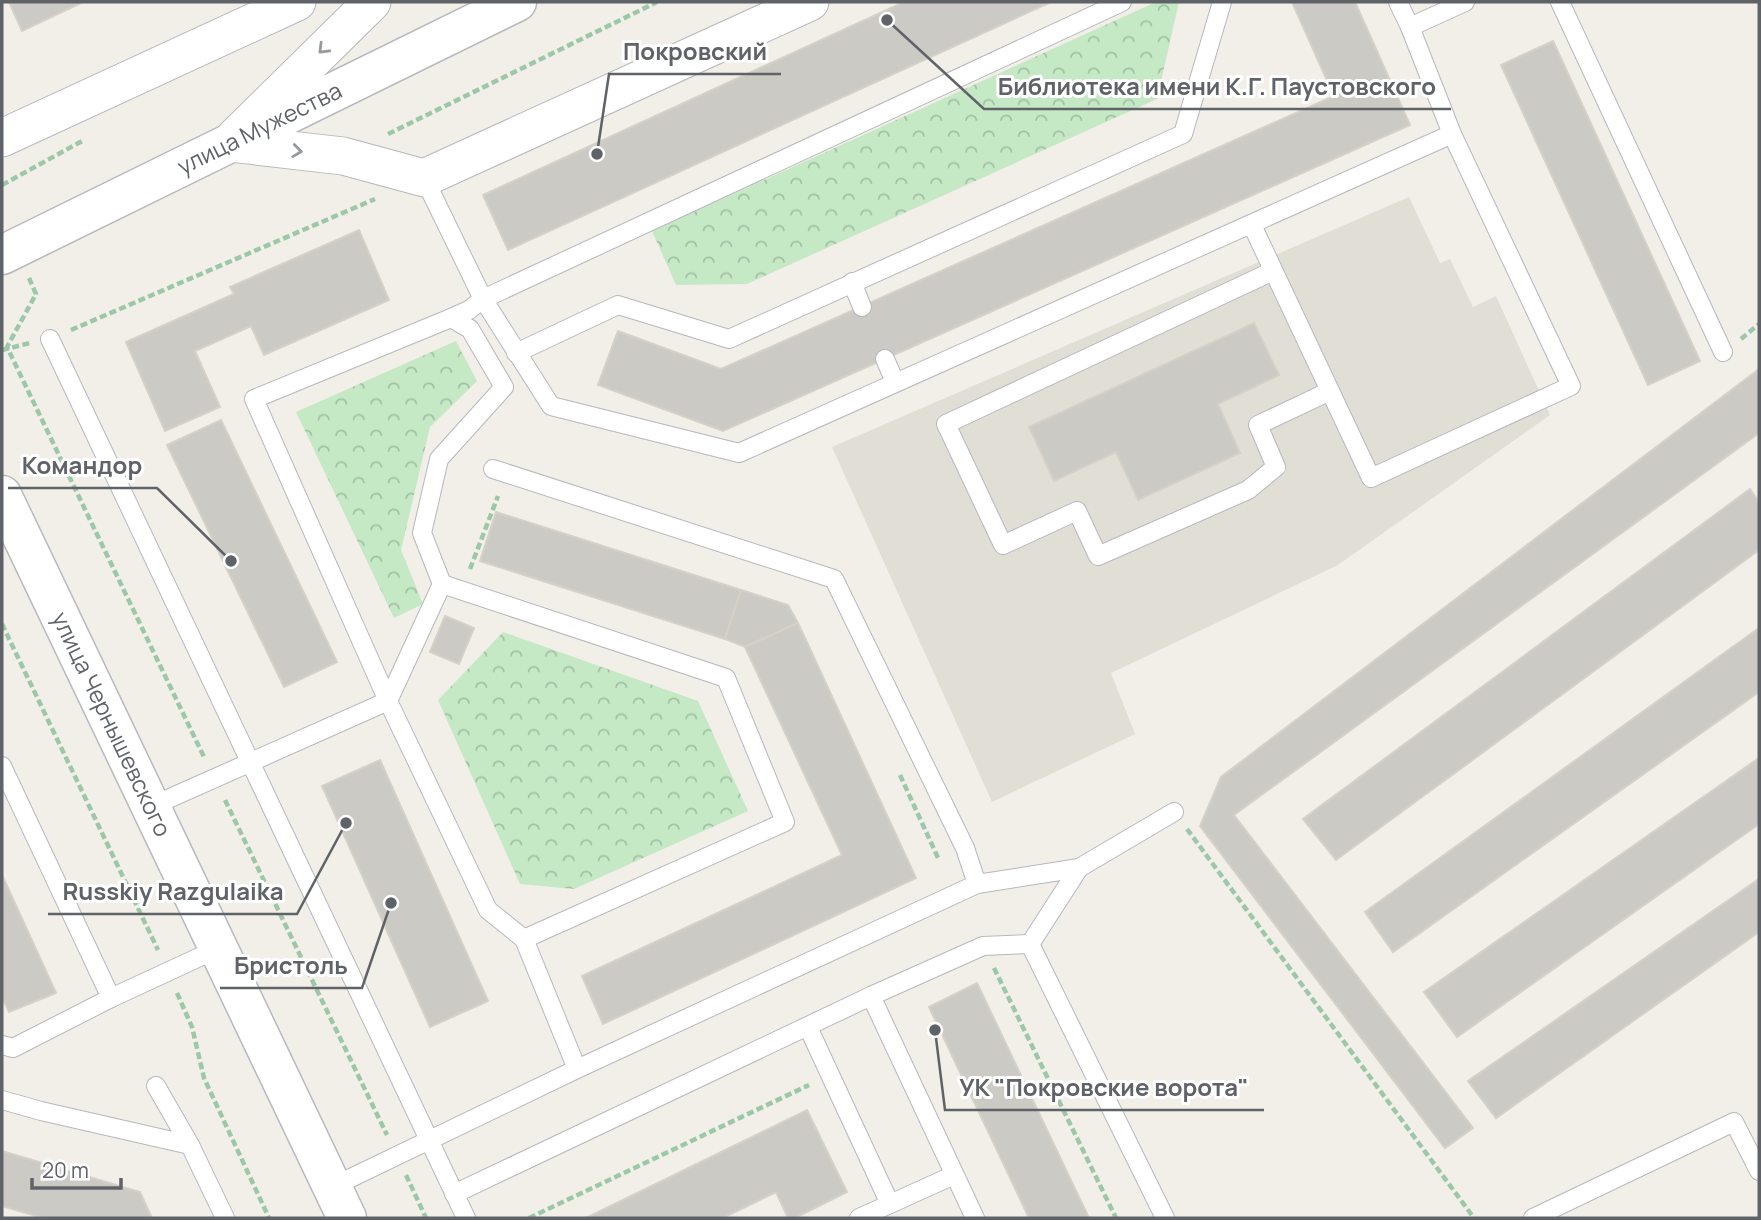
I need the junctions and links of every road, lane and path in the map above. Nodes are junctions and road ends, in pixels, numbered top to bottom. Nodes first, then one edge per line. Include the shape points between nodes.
1 (297, 2) edge
2 (372, 2) edge
3 (517, 2) edge
4 (657, 2) edge
5 (810, 2) edge
6 (1122, 2) edge
7 (1222, 2) edge
8 (1398, 2) edge
9 (1465, 2) edge
10 (1560, 2) edge
11 (1410, 27) junction
12 (1452, 135) junction
13 (2, 138) edge
14 (87, 138) dead end
15 (230, 143) junction
16 (343, 156) junction
17 (424, 178) junction
18 (2, 185) edge
19 (1252, 225) junction
20 (15, 266) edge
21 (1273, 271) junction
22 (852, 282) junction
23 (37, 294) dead end
24 (483, 299) junction
25 (862, 307) dead end
26 (451, 318) junction
27 (50, 339) joint
28 (1723, 352) dead end
29 (516, 353) junction
30 (885, 359) dead end
31 (895, 382) junction
32 (1329, 390) junction
33 (493, 469) dead end
34 (2, 495) edge
35 (510, 500) dead end
36 (442, 584) junction
37 (461, 591) junction
38 (2, 624) edge
39 (388, 701) junction
40 (252, 763) junction
41 (2, 766) edge
42 (899, 772) dead end
43 (150, 807) junction
44 (1174, 812) joint
45 (939, 859) dead end
46 (1079, 868) junction
47 (977, 884) junction
48 (524, 939) junction
49 (1030, 944) junction
50 (984, 946) junction
51 (219, 948) junction
52 (168, 971) junction
53 (871, 996) junction
54 (111, 998) junction
55 (808, 1027) junction
56 (2, 1045) edge
57 (577, 1069) junction
58 (832, 1074) junction
59 (156, 1086) dead end
60 (2, 1100) edge
61 (428, 1140) junction
62 (190, 1145) junction
63 (1759, 1171) edge
64 (954, 1175) junction
65 (454, 1194) junction
66 (340, 1203) edge
67 (890, 1204) junction
68 (226, 1218) edge
69 (269, 1218) edge
70 (466, 1218) edge
71 (529, 1218) edge
72 (859, 1218) edge
73 (975, 1218) edge
74 (1115, 1218) edge
75 (1165, 1218) edge
76 (1474, 1218) edge
77 (1533, 1218) edge

1 - 13 street
2 -> 15 street
3 - 15 main road, улица Мужества
4 - 16 path
5 - 17 street
6 - 24 lane
7 - 22 lane via 1183,134
8 - 11 lane
9 - 11 lane
10 - 28 lane
11 - 12 lane
12 - 19 lane
12 - 32 lane via 1571,386 1371,478
14 - 18 path
15 -> 16 street
15 - 20 main road, улица Мужества
16 - 17 street
17 - 24 lane
17 - 27 path
19 - 21 lane
19 - 31 lane
20 - 23 path
21 - 32 lane
21 - 32 lane via 946,424 997,533 1003,545 1077,510 1098,556 1248,490 1276,467 1258,425
22 - 25 lane
22 - 29 lane via 729,340 618,305
24 - 26 lane
24 - 29 lane
26 - 36 lane via 470,329 504,387 439,458 422,533
26 - 39 lane via 254,399
27 - 40 lane
29 - 31 lane via 551,406 739,453
30 - 31 lane
33 - 47 lane via 834,579 965,848
34 - 43 main road, улица Чернышевского
35 - 37 path via 497,495
36 - 37 lane
36 - 39 lane
37 - 48 lane via 726,678 785,822
38 - 52 path
39 - 40 lane
39 - 48 lane via 488,911
40 - 43 lane
40 - 61 lane
41 - 54 lane
42 - 45 path
43 - 51 main road, улица Чернышевского
44 - 46 lane
44 - 76 path
46 - 47 lane
46 - 49 lane
47 - 57 lane
48 - 57 lane
49 - 50 lane
49 - 75 lane
50 - 53 lane
50 - 74 path
51 - 52 lane
51 - 66 main road, улица Чернышевского
52 - 54 lane
52 - 69 path via 192,1027 204,1078
53 - 55 lane
53 - 64 lane
54 - 56 lane via 13,1048
55 - 58 lane
55 - 65 lane
57 - 61 lane
58 - 67 lane
58 - 71 path
59 - 62 lane
60 - 62 lane
61 - 65 lane
61 - 66 lane
62 - 68 lane
63 - 77 lane via 1734,1122
64 - 67 lane
64 - 73 lane
65 - 70 lane
67 - 72 lane

